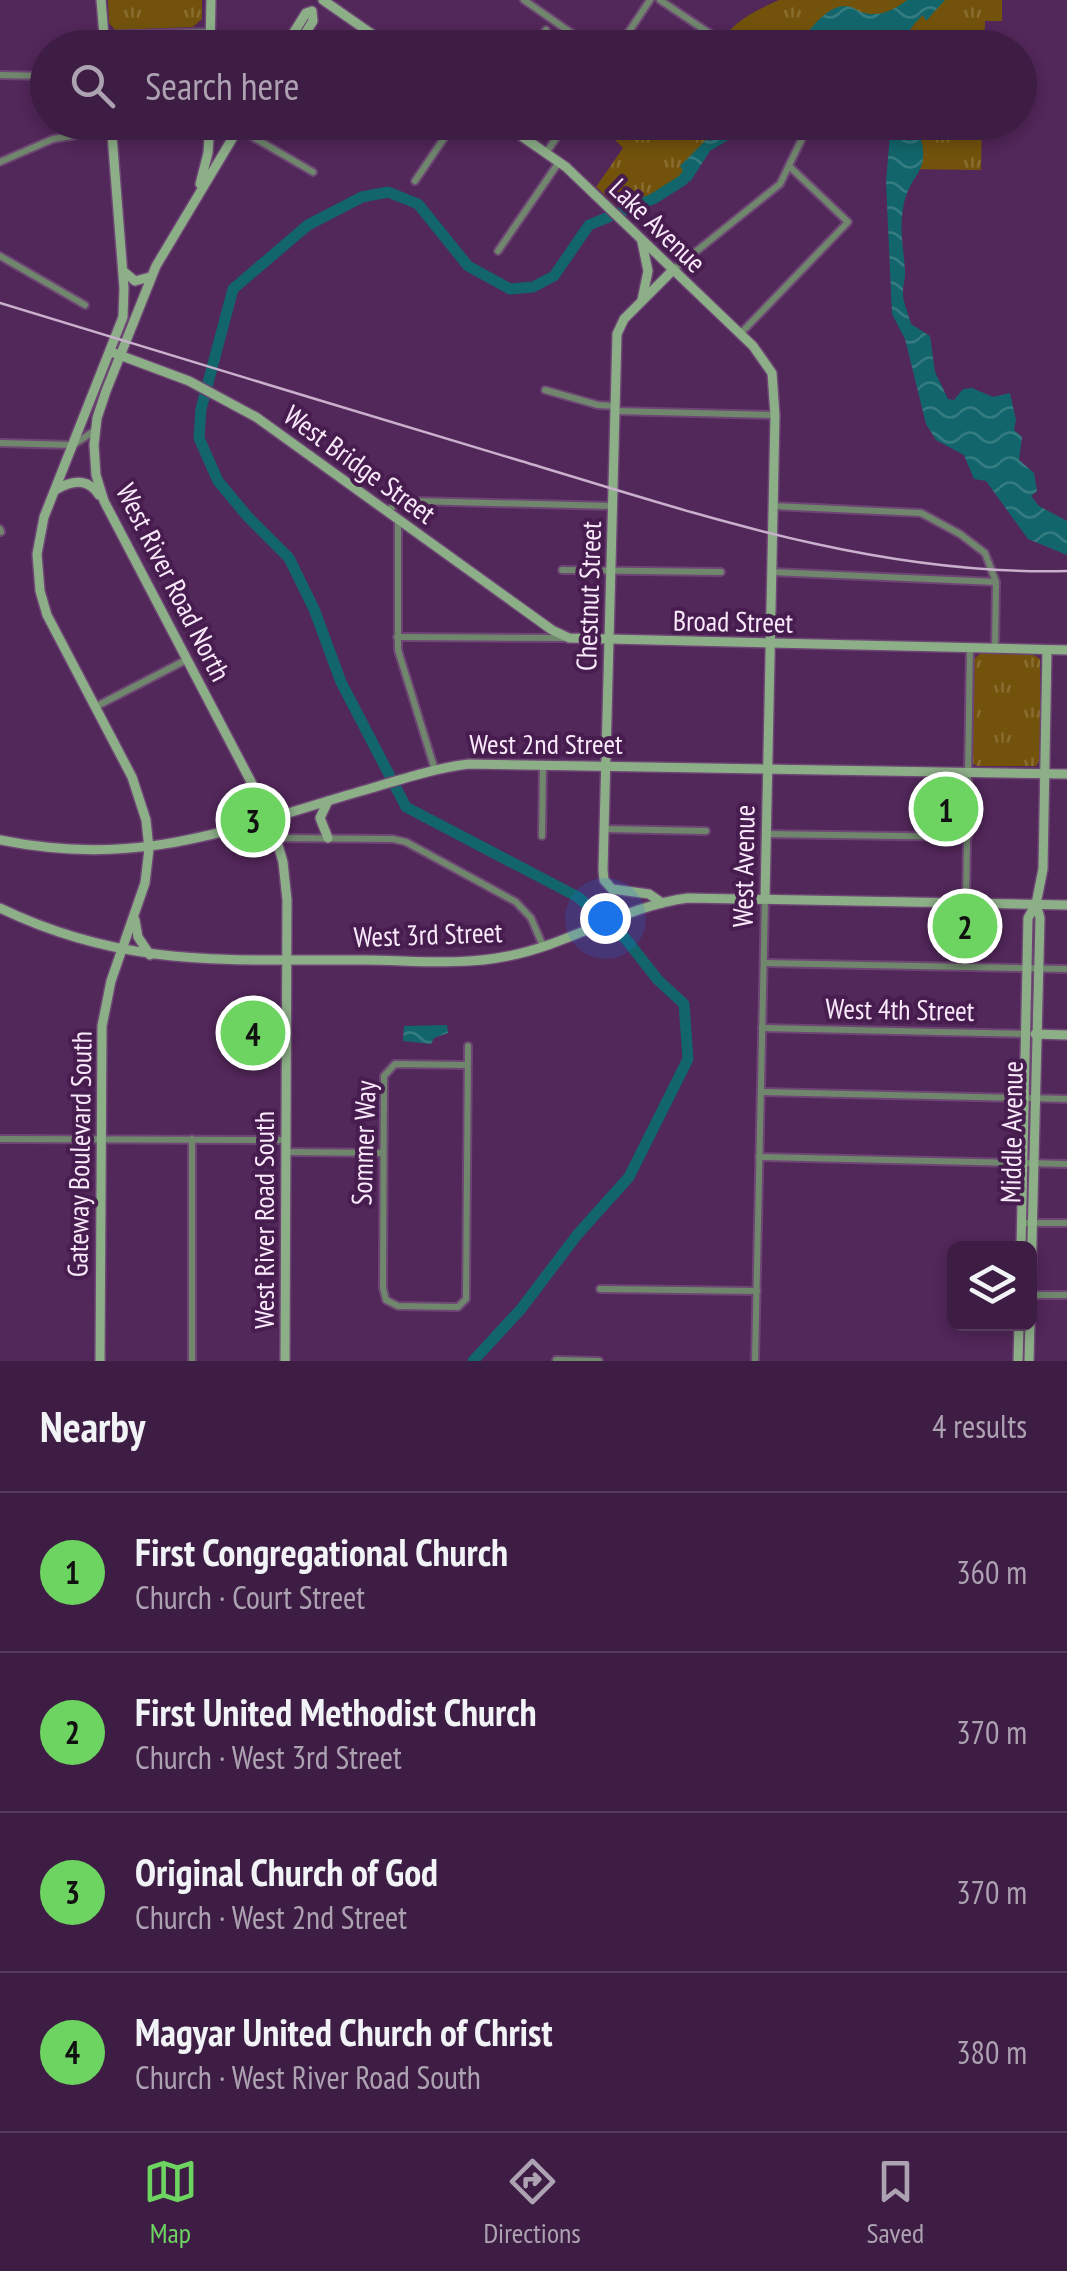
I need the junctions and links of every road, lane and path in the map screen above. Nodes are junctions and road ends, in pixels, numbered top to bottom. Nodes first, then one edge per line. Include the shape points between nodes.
1 (101, 0) edge
2 (211, 0) edge
3 (321, 0) edge
4 (524, 0) edge
5 (650, 0) edge
6 (660, 0) edge
7 (312, 11) junction
8 (104, 30) edge
9 (210, 30) edge
10 (295, 30) edge
11 (307, 30) edge
12 (365, 30) edge
13 (567, 30) edge
14 (630, 30) edge
15 (704, 30) edge
16 (0, 75) edge
17 (30, 76) edge
18 (51, 140) edge
19 (112, 140) edge
20 (209, 140) edge
21 (232, 140) edge
22 (265, 140) edge
23 (443, 140) edge
24 (527, 140) edge
25 (554, 140) edge
26 (799, 140) edge
27 (546, 153) junction
28 (0, 162) edge
29 (559, 162) junction
30 (790, 167) junction
31 (312, 172) dead end
32 (415, 181) dead end
33 (196, 196) junction
34 (640, 238) junction
35 (498, 251) dead end
36 (0, 256) edge
37 (674, 270) junction
38 (123, 271) junction
39 (152, 276) junction
40 (641, 302) junction
41 (85, 306) dead end
42 (740, 334) junction
43 (116, 354) junction
44 (772, 373) joint
45 (545, 390) dead end
46 (615, 408) junction
47 (776, 415) junction
48 (95, 430) junction
49 (0, 443) edge
50 (73, 446) junction
51 (55, 490) junction
52 (104, 501) junction
53 (613, 506) junction
54 (774, 506) junction
55 (387, 511) junction
56 (398, 519) junction
57 (562, 570) dead end
58 (612, 570) junction
59 (721, 572) dead end
60 (772, 572) junction
61 (996, 582) junction
62 (398, 637) junction
63 (569, 638) junction
64 (610, 640) junction
65 (770, 644) junction
66 (970, 648) junction
67 (995, 649) junction
68 (1047, 650) junction
69 (1067, 650) edge
70 (186, 660) junction
71 (95, 707) junction
72 (543, 764) junction
73 (606, 764) junction
74 (768, 769) junction
75 (435, 770) junction
76 (968, 772) junction
77 (1045, 773) junction
78 (1067, 774) edge
79 (328, 801) junction
80 (270, 818) junction
81 (604, 829) junction
82 (706, 831) dead end
83 (766, 834) junction
84 (542, 836) dead end
85 (277, 838) junction
86 (328, 838) junction
87 (968, 838) junction
88 (0, 840) edge
89 (149, 848) junction
90 (765, 899) junction
91 (662, 902) junction
92 (966, 903) junction
93 (1036, 904) junction
94 (1067, 905) edge
95 (0, 908) edge
96 (134, 917) junction
97 (543, 946) junction
98 (122, 950) junction
99 (150, 955) junction
100 (287, 959) junction
101 (764, 963) junction
102 (1032, 969) junction
103 (1067, 970) edge
104 (762, 1028) junction
105 (1031, 1034) junction
106 (1067, 1035) edge
107 (468, 1046) dead end
108 (468, 1065) junction
109 (761, 1092) junction
110 (1029, 1098) junction
111 (1067, 1099) edge
112 (0, 1138) edge
113 (100, 1139) junction
114 (192, 1139) junction
115 (286, 1140) junction
116 (286, 1152) junction
117 (383, 1152) junction
118 (760, 1157) junction
119 (1028, 1163) junction
120 (1067, 1164) edge
121 (1026, 1223) junction
122 (1067, 1223) edge
123 (1022, 1241) edge
124 (1027, 1241) edge
125 (600, 1289) dead end
126 (756, 1291) junction
127 (1037, 1295) edge
128 (1067, 1296) edge
129 (1019, 1331) edge
130 (1030, 1331) edge
131 (556, 1360) edge
132 (100, 1361) edge
133 (192, 1361) edge
134 (286, 1361) edge
135 (576, 1361) edge
136 (599, 1361) edge
137 (755, 1361) edge
138 (1018, 1361) edge
139 (1030, 1361) edge

1 - 8 main road
2 - 9 main road
3 - 7 main road
3 - 12 main road
4 - 13 street
5 - 14 street
6 - 15 street
7 - 10 main road
7 - 11 main road
16 - 17 street
18 - 28 street
19 - 38 main road
20 - 33 main road
21 - 33 main road, West River Road North
22 - 31 street
23 - 32 street
24 - 27 main road, Lake Avenue
25 - 27 street
26 - 30 street
27 - 29 main road, Lake Avenue
29 - 34 main road, Lake Avenue
29 - 35 street
30 - 37 street via 763,200
30 - 42 street via 848,222
33 - 39 main road, West River Road North
34 - 37 main road, Lake Avenue
34 - 40 main road via 648,271
36 - 41 street
37 - 40 main road, Chestnut Street
37 - 42 main road, Lake Avenue
38 - 39 main road via 135,281
38 - 43 main road
39 - 43 main road, West River Road North
40 - 46 main road, Chestnut Street via 618,329
42 - 44 main road, Lake Avenue
43 - 48 main road, West River Road North
43 - 50 main road, Gateway Boulevard South
43 - 55 main road, West Bridge Street via 229,402
44 - 47 main road, West Avenue
45 - 46 street
46 - 47 street
46 - 53 main road, Chestnut Street
47 - 54 main road, West Avenue
48 - 50 street
48 - 52 main road, West River Road North via 94,466
49 - 50 street
50 - 51 main road, Gateway Boulevard South
51 - 52 main road via 82,482
51 - 71 main road, Gateway Boulevard South via 38,541 39,584
52 - 70 main road, West River Road North
53 - 55 street via 414,501
53 - 58 main road, Chestnut Street
54 - 60 main road, West Avenue
54 - 61 street via 924,514 983,550
55 - 56 main road, West Bridge Street
56 - 62 street
56 - 63 main road, West Bridge Street
57 - 58 street
58 - 59 street
58 - 64 main road, Chestnut Street
60 - 61 street
60 - 65 main road, West Avenue
61 - 67 street
62 - 63 street, Broad Street
62 - 75 street
63 - 64 main road, Broad Street
64 - 65 main road, Broad Street
64 - 73 main road, Chestnut Street
65 - 66 main road, Broad Street
65 - 74 main road, West Avenue
66 - 67 main road, Broad Street
66 - 76 street
67 - 68 main road, Broad Street
68 - 69 main road, Broad Street
68 - 77 main road, Middle Avenue
70 - 71 street
70 - 80 main road, West River Road North
71 - 89 main road, Gateway Boulevard South via 138,791
72 - 73 main road, West 2nd Street
72 - 75 main road, West 2nd Street
72 - 84 street
73 - 74 main road, West 2nd Street
73 - 81 main road, Chestnut Street
74 - 76 main road, West 2nd Street
74 - 83 main road, West Avenue
75 - 79 main road, West 2nd Street
76 - 77 main road, West 2nd Street
76 - 87 street
77 - 78 main road, West 2nd Street
77 - 93 main road, Middle Avenue
79 - 80 main road, West 2nd Street
79 - 86 main road via 320,818
80 - 85 main road, West River Road North
80 - 89 main road, West 2nd Street
81 - 82 street
81 - 91 main road, Chestnut Street via 607,884
83 - 87 street
83 - 90 main road, West Avenue
85 - 86 street
85 - 100 main road, West River Road North via 286,881
86 - 97 street via 406,842 516,902
87 - 92 street
88 - 89 main road, West 2nd Street via 95,852
89 - 96 main road, Gateway Boulevard South
90 - 91 main road, West 3rd Street
90 - 92 main road, West 3rd Street
90 - 101 street, West Avenue
91 - 97 main road, West 3rd Street
92 - 93 main road, West 3rd Street
93 - 94 main road, West 3rd Street
93 - 102 main road, Middle Avenue via 1028,918
95 - 98 main road, West 3rd Street
96 - 98 main road, Gateway Boulevard South
96 - 99 main road
97 - 100 main road, West 3rd Street via 474,960
98 - 99 main road, West 3rd Street
98 - 113 main road, Gateway Boulevard South via 102,1026
99 - 100 main road, West 3rd Street
100 - 115 main road, West River Road South
101 - 102 street
101 - 104 street, West Avenue
102 - 103 street
102 - 105 main road, Middle Avenue
104 - 105 street, West 4th Street
104 - 109 street, West Avenue
105 - 106 main road
105 - 110 main road, Middle Avenue
107 - 108 street
108 - 117 street, Sommer Way via 388,1068
108 - 117 street, Sommer Way via 467,1294 458,1307 386,1300
109 - 110 street
109 - 118 street, West Avenue
110 - 111 street
110 - 119 main road, Middle Avenue
112 - 113 street
113 - 114 street
113 - 132 main road, Gateway Boulevard South
114 - 115 street
114 - 133 street
115 - 116 main road, West River Road South
116 - 117 street
116 - 134 main road, West River Road South
118 - 119 street
118 - 126 street, West Avenue
119 - 120 street
119 - 121 main road, Middle Avenue
121 - 122 street
121 - 123 main road, Middle Avenue
121 - 124 main road, Middle Avenue
125 - 126 street
126 - 137 street, West Avenue
127 - 128 street
129 - 138 main road
130 - 139 main road, Middle Avenue
131 - 135 street
135 - 136 street

